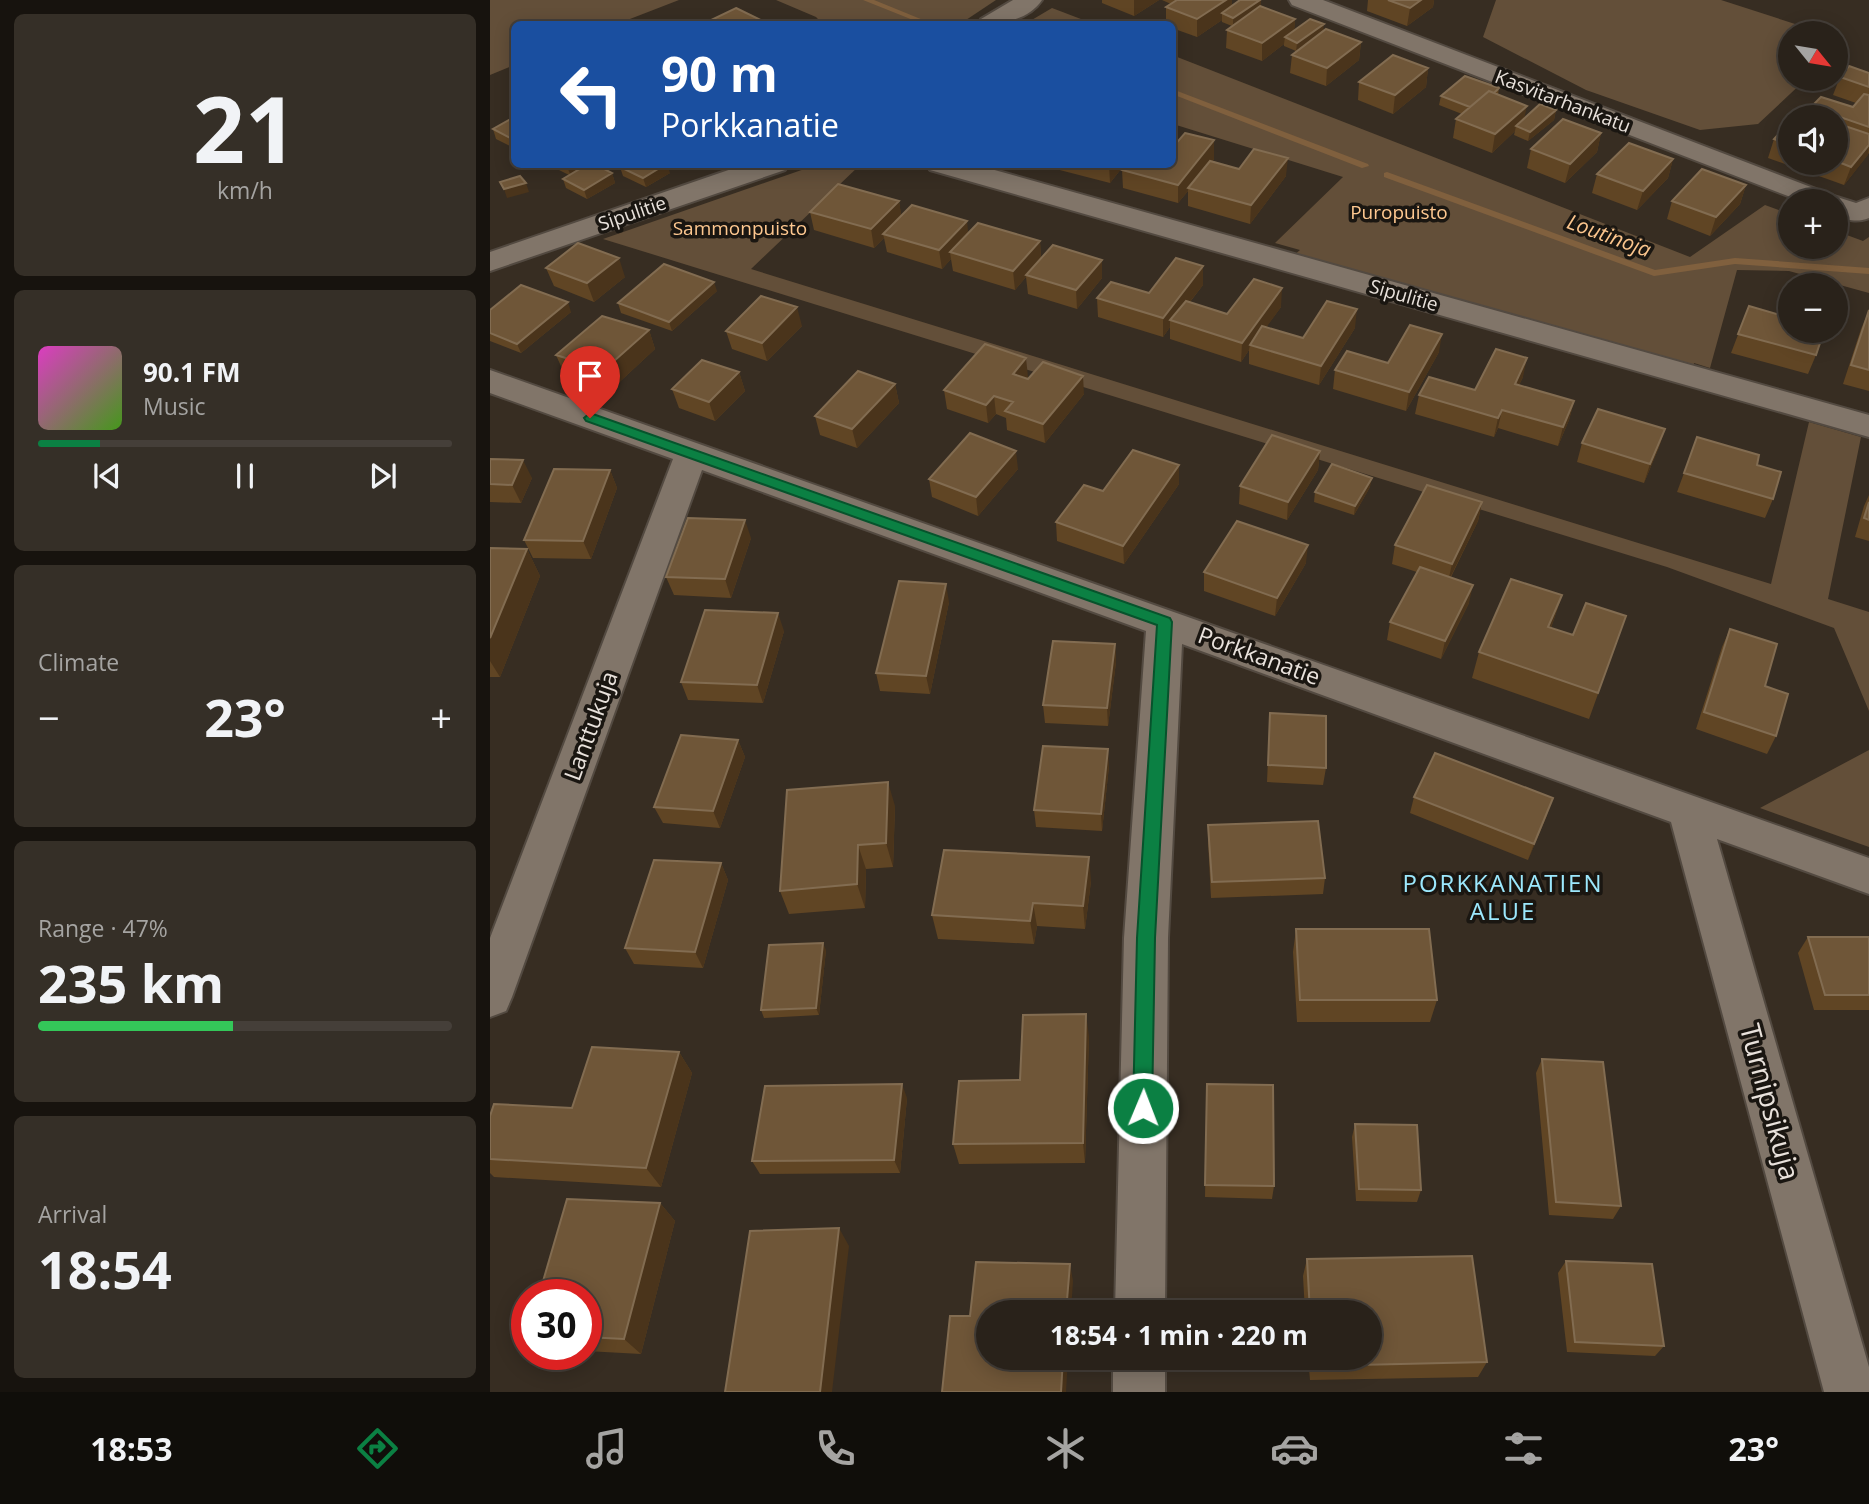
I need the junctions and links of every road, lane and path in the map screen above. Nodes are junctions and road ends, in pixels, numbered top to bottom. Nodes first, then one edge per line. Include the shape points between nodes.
1 (1030, 0) edge
2 (1301, 0) edge
3 (1334, 5) edge
4 (995, 21) edge
5 (763, 168) edge
6 (954, 168) edge
7 (1796, 189) edge
8 (490, 262) edge
9 (490, 381) edge
10 (1869, 426) edge
11 (691, 455) junction
12 (1165, 622) junction
13 (1689, 812) junction
14 (1869, 876) edge
15 (490, 997) edge
16 (1140, 1300) edge
17 (1139, 1370) edge
18 (1139, 1392) edge
19 (1850, 1392) edge

1 - 4 street
2 - 3 street, Kasvitarhankatu
3 - 7 street, Kasvitarhankatu
5 - 8 street, Sipulitie
6 - 10 street, Sipulitie
9 - 11 street, Porkkanatie
11 - 12 street, Porkkanatie
11 - 15 street, Lanttukuja
12 - 13 street, Porkkanatie
12 - 16 street via 1146,938
13 - 14 street, Porkkanatie
13 - 19 street, Turnipsikuja
17 - 18 street

